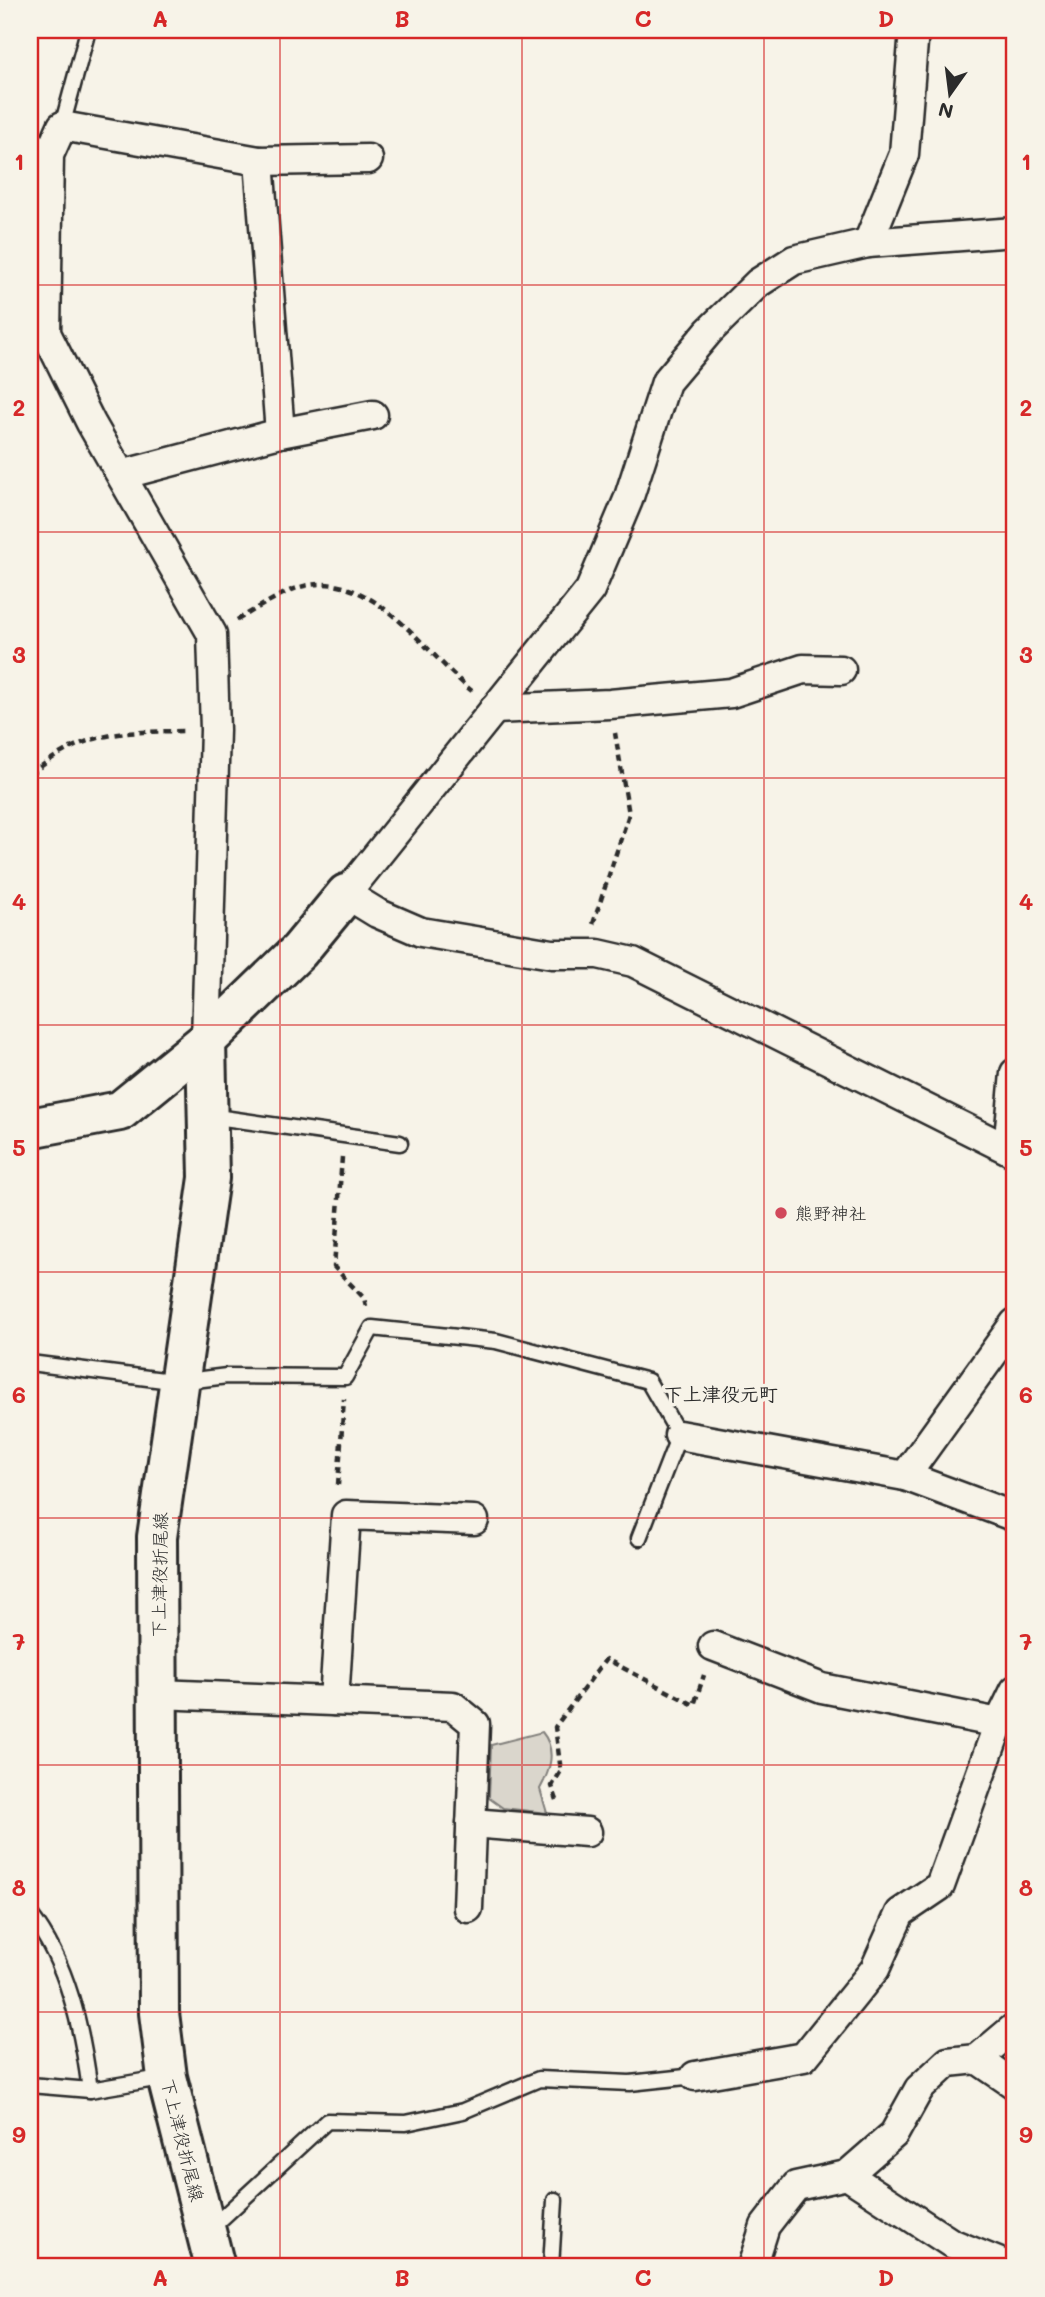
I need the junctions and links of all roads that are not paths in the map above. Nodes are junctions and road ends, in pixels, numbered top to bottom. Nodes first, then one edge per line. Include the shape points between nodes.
1 (88, 30) edge
2 (914, 30) edge
3 (62, 126) junction
4 (30, 133) edge
5 (49, 155) junction
6 (368, 159) dead end
7 (259, 162) junction
8 (1015, 232) edge
9 (869, 243) junction
10 (373, 415) dead end
11 (280, 433) junction
12 (121, 475) junction
13 (841, 670) dead end
14 (494, 709) junction
15 (346, 894) junction
16 (206, 1041) junction
17 (1015, 1073) edge
18 (208, 1116) junction
19 (30, 1128) edge
20 (400, 1143) dead end
21 (1012, 1151) edge
22 (1015, 1323) edge
23 (30, 1363) edge
24 (179, 1382) junction
25 (679, 1435) junction
26 (905, 1476) junction
27 (1015, 1517) edge
28 (474, 1520) dead end
29 (639, 1538) dead end
30 (713, 1646) road end
31 (1015, 1690) edge
32 (158, 1693) junction
33 (334, 1701) junction
34 (999, 1723) junction
35 (471, 1823) junction
36 (577, 1831) road end
37 (468, 1908) dead end
38 (30, 1914) edge
39 (1015, 2027) edge
40 (977, 2059) junction
41 (695, 2076) joint
42 (167, 2077) junction
43 (30, 2085) edge
44 (1015, 2085) edge
45 (90, 2090) junction
46 (847, 2175) junction
47 (555, 2200) dead end
48 (211, 2250) edge
49 (946, 2255) edge
50 (551, 2267) edge
51 (752, 2267) edge
52 (1010, 2267) edge

1 - 3 lane
2 - 9 street via 904,154
3 - 5 street
3 - 7 street
4 - 5 lane
5 - 12 street via 46,333
6 - 7 street
7 - 11 street
8 - 9 street
9 - 14 street via 794,260 758,283 666,382 628,500 590,590
10 - 11 street
11 - 12 street
12 - 16 street via 212,634 215,730
13 - 14 street via 803,668 731,693
14 - 15 street
15 - 16 main road via 299,951
15 - 21 street via 421,932 633,962
16 - 18 main road, 下上津役折尾線
16 - 19 main road via 120,1111
17 - 21 street
18 - 20 lane
18 - 24 main road, 下上津役折尾線 via 209,1178
22 - 26 street
23 - 24 lane
24 - 25 lane via 227,1376 345,1377 372,1328 496,1341 649,1381
24 - 32 main road, 下上津役折尾線 via 157,1537
25 - 26 street
25 - 29 lane
26 - 27 street
28 - 33 street via 346,1515
30 - 34 street via 822,1688
31 - 34 street
32 - 33 street
32 - 42 main road, 下上津役折尾線 via 159,2013
33 - 35 street via 453,1706 475,1724
34 - 41 street via 940,1885 900,1913 875,1969 804,2057
35 - 36 street
35 - 37 street
38 - 45 lane via 47,1936 72,2003 83,2038
39 - 40 street
40 - 44 street
40 - 46 street via 948,2062 919,2089 894,2134
41 - 48 lane via 630,2083 539,2079 463,2112 417,2121 327,2121
42 - 45 lane
42 - 48 main road, 下上津役折尾線
43 - 45 lane
46 - 49 street
46 - 51 street via 796,2186 765,2226
47 - 50 lane
49 - 52 street

